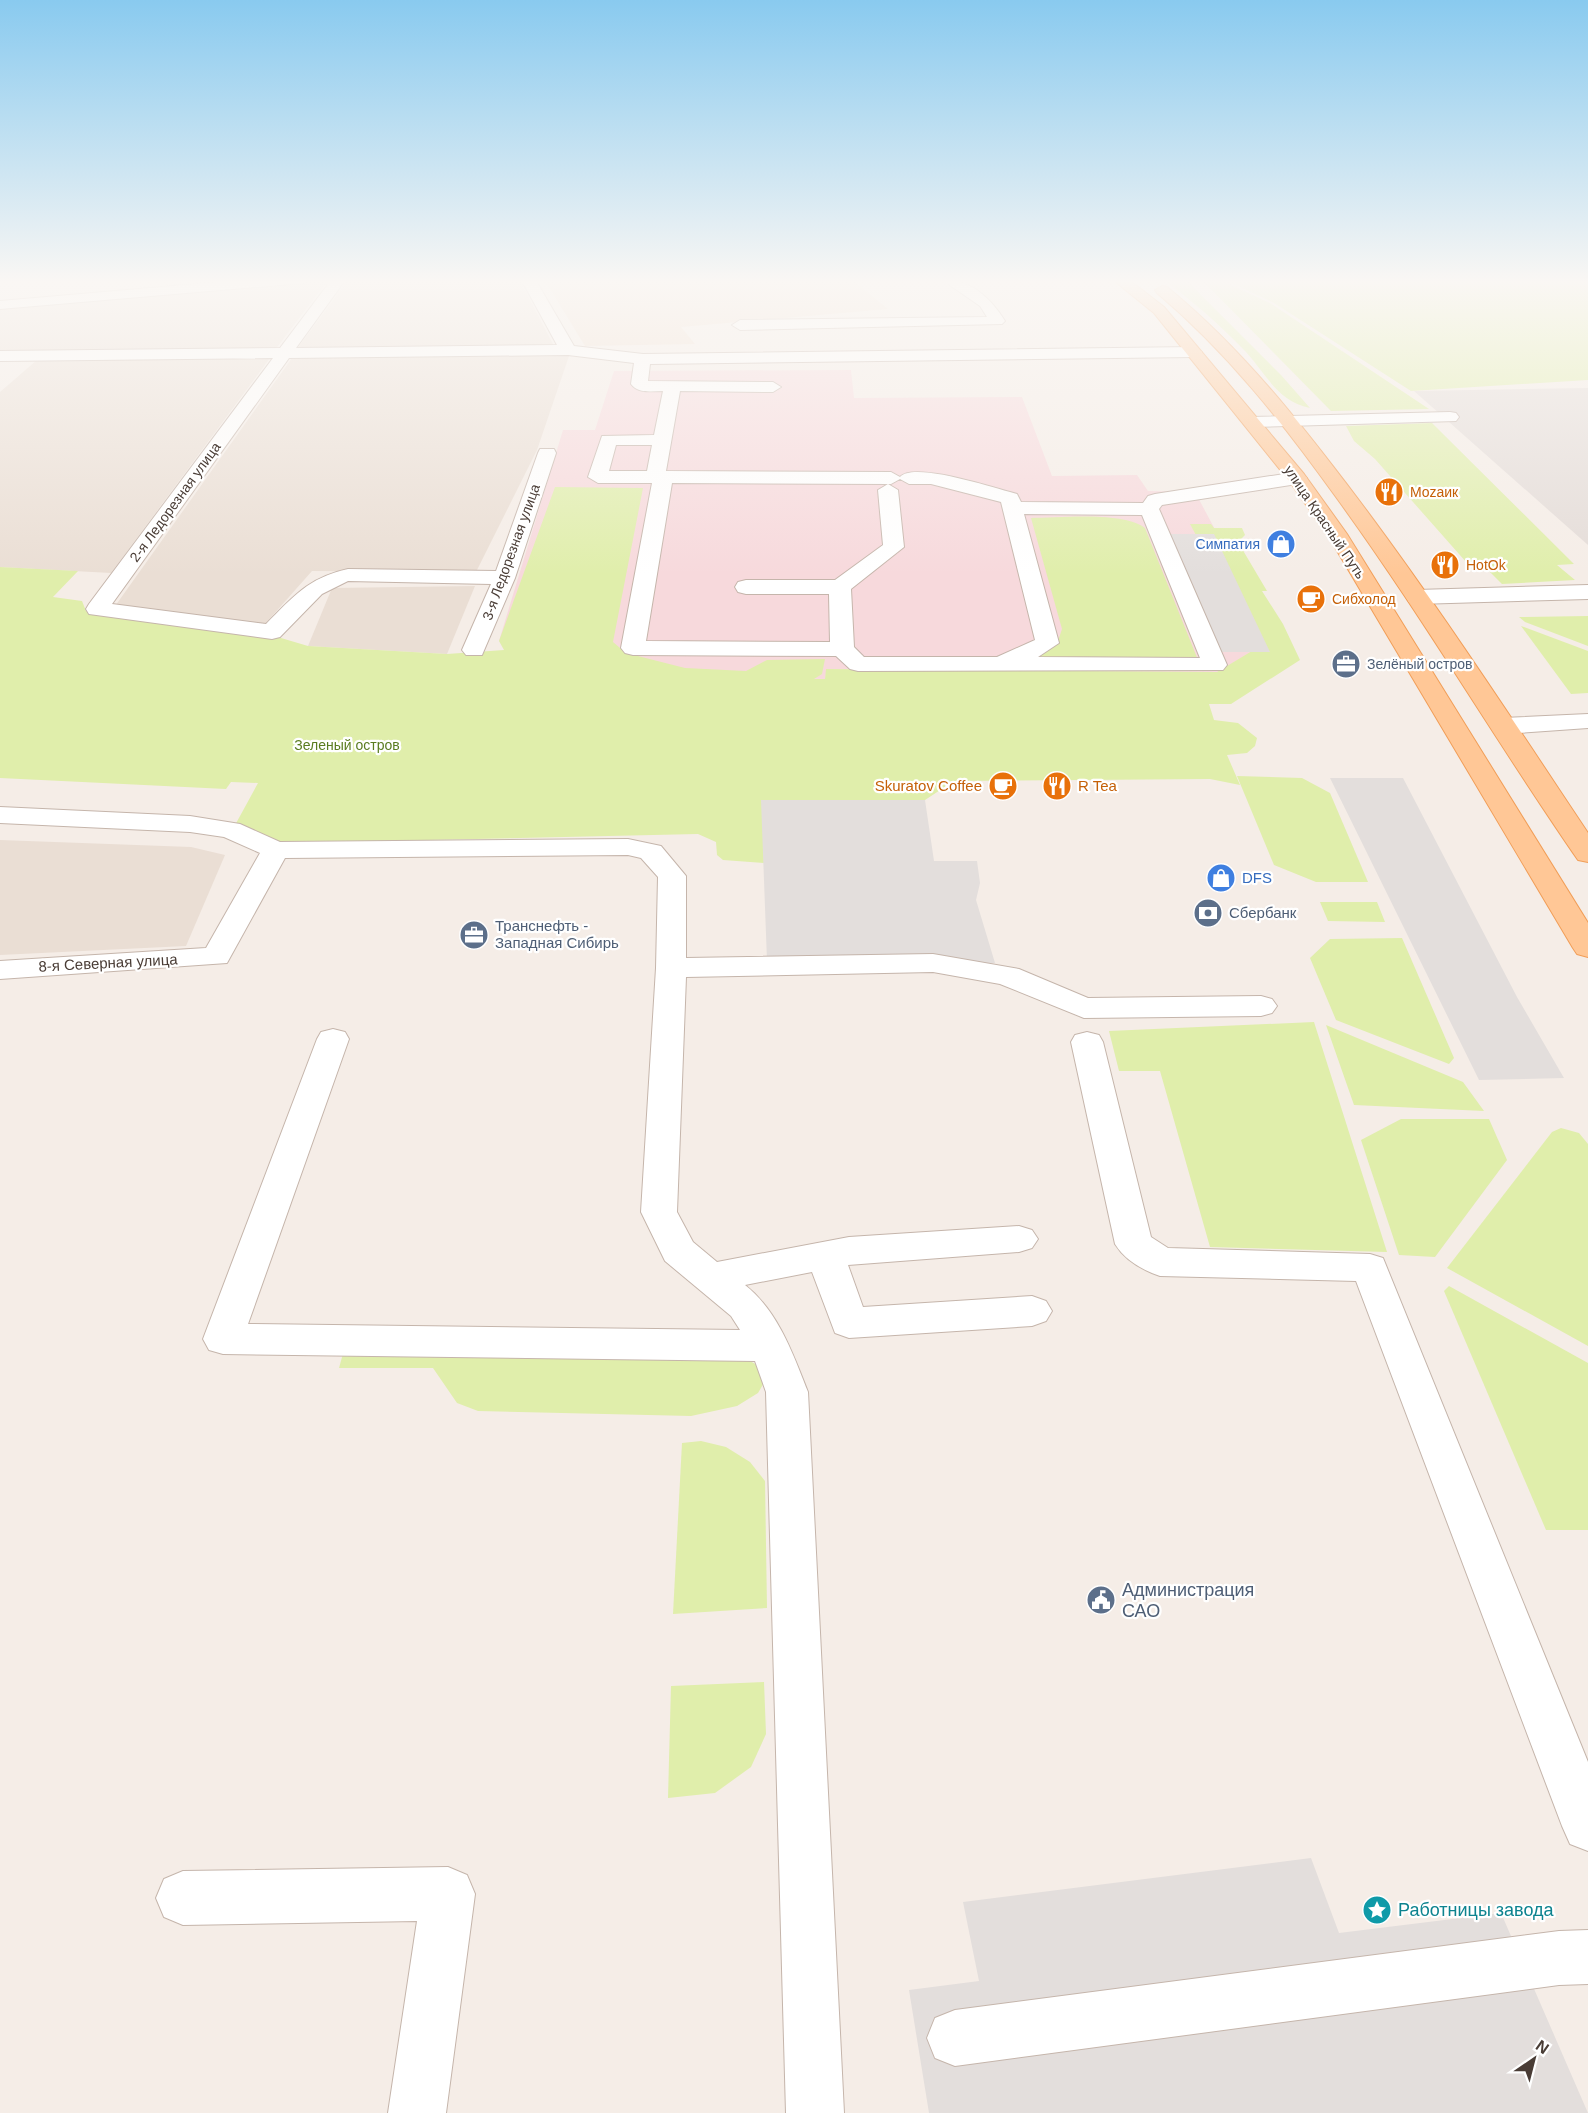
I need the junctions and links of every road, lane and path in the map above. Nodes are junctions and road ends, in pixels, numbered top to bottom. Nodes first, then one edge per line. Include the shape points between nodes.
1 (266, 378) edge
2 (640, 378) edge
3 (1215, 378) edge
4 (1250, 378) edge
5 (672, 387) junction
6 (773, 387) dead end
7 (1450, 417) dead end
8 (1290, 421) junction
9 (1252, 422) junction
10 (662, 440) junction
11 (547, 453) dead end
12 (659, 477) junction
13 (1297, 478) junction
14 (893, 481) junction
15 (1013, 508) junction
16 (1149, 508) junction
17 (504, 578) junction
18 (746, 587) dead end
19 (840, 587) junction
20 (1588, 592) edge
21 (1417, 597) junction
22 (842, 649) junction
23 (474, 651) dead end
24 (991, 664) junction
25 (1588, 721) edge
26 (1503, 726) junction
27 (0, 815) edge
28 (276, 850) junction
29 (1588, 854) edge
30 (1588, 948) edge
31 (671, 968) junction
32 (0, 970) edge
33 (1261, 1006) dead end
34 (333, 1039) dead end
35 (1087, 1042) dead end
36 (1019, 1239) dead end
37 (825, 1254) junction
38 (713, 1277) junction
39 (1032, 1311) dead end
40 (770, 1346) junction
41 (1588, 1826) edge
42 (183, 1898) dead end
43 (1588, 1957) edge
44 (955, 2038) dead end
45 (417, 2113) edge
46 (815, 2113) edge

1 - 17 street, 2-я Ледорезная улица via 97,609 272,632 316,585 332,578
2 - 5 street via 639,384
3 - 9 main road, улица Красный Путь
4 - 8 main road, улица Красный Путь
5 - 6 street
5 - 10 street
7 - 8 street
8 - 9 street
8 - 21 main road, улица Красный Путь
9 - 13 main road, улица Красный Путь
10 - 12 street
10 - 12 street via 608,440 598,477
11 - 17 street, 3-я Ледорезная улица
12 - 14 street
12 - 22 street via 633,648
13 - 16 street via 1155,500
13 - 30 main road, улица Красный Путь via 1340,538
14 - 15 street via 931,478 1010,498
14 - 19 street via 894,547
15 - 16 street
15 - 24 street via 1047,643 1028,654
16 - 24 street via 1215,665
17 - 23 street, 3-я Ледорезная улица
18 - 19 street
19 - 22 street
20 - 21 street
21 - 26 main road, улица Красный Путь
22 - 24 street via 858,664 878,664 882,655 915,647 941,651 951,656 956,665
25 - 26 street
26 - 29 main road, улица Красный Путь
27 - 28 street via 190,824 230,830
28 - 31 street via 628,847 651,852 672,876
28 - 32 street, 8-я Северная улица via 216,957
31 - 33 street via 933,963 1008,976 1084,1008
31 - 38 street via 659,1212 678,1251
34 - 40 street via 223,1339
35 - 41 street via 1134,1244 1160,1262 1370,1268
36 - 37 street
37 - 38 street
37 - 39 street via 849,1323
38 - 40 street via 745,1306
40 - 46 street via 788,1392
42 - 45 street via 448,1894
43 - 44 street

